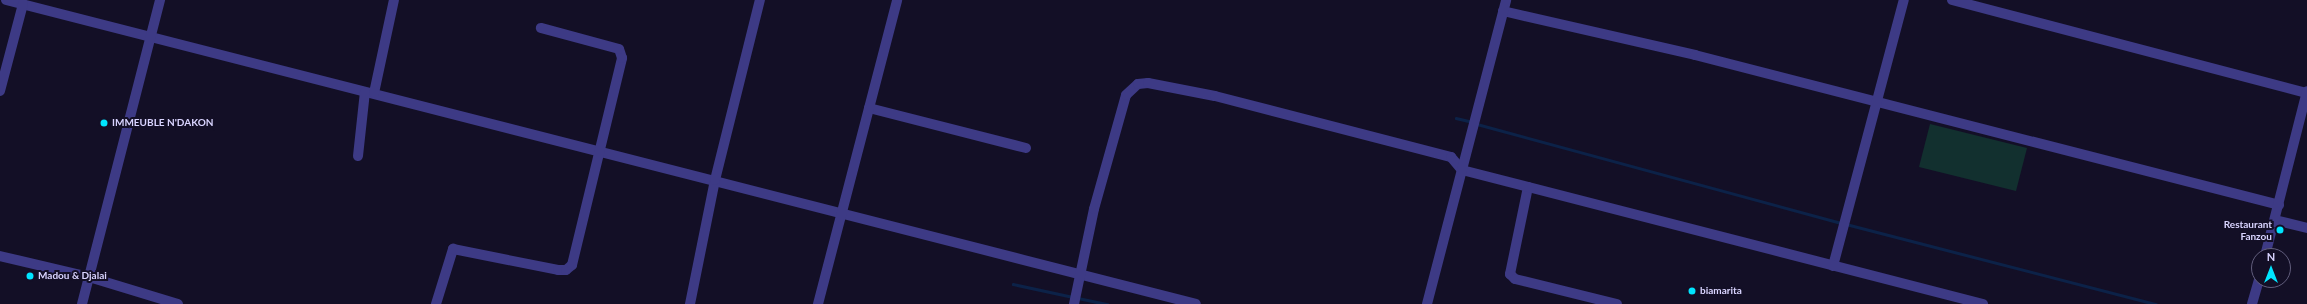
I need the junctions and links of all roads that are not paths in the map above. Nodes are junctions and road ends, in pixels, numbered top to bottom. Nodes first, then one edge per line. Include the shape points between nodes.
1 (6, 0) edge
2 (160, 0) edge
3 (394, 0) edge
4 (760, 0) edge
5 (897, 0) edge
6 (1506, 0) edge
7 (1904, 0) edge
8 (1952, 0) edge
9 (24, 4) junction
10 (1503, 11) junction
11 (541, 28) dead end
12 (150, 37) junction
13 (0, 91) edge
14 (2307, 92) edge
15 (370, 93) junction
16 (1878, 100) junction
17 (868, 108) junction
18 (1026, 148) dead end
19 (600, 153) junction
20 (358, 156) dead end
21 (1462, 170) junction
22 (715, 180) junction
23 (1528, 187) junction
24 (2280, 204) junction
25 (841, 214) junction
26 (2275, 220) junction
27 (2307, 228) edge
28 (2268, 248) edge
29 (0, 256) edge
30 (1834, 266) junction
31 (1080, 274) junction
32 (89, 277) junction
33 (2256, 288) edge
34 (82, 304) edge
35 (178, 304) edge
36 (436, 304) edge
37 (690, 304) edge
38 (818, 304) edge
39 (1074, 304) edge
40 (1196, 304) edge
41 (1427, 304) edge
42 (1617, 304) edge
43 (1983, 304) edge
44 (2252, 304) edge

1 - 9 street
2 - 12 street
3 - 15 street
4 - 22 street
5 - 17 street
6 - 10 street
7 - 16 street
8 - 14 street
9 - 12 street
9 - 13 street
10 - 16 street
10 - 21 street
11 - 19 street via 620,49 622,52
12 - 15 street
12 - 32 street
14 - 24 street
15 - 19 street
15 - 20 street
16 - 24 street
16 - 30 street
17 - 18 street
17 - 25 street
19 - 22 street
19 - 36 street via 572,265 566,270 558,270 453,249
21 - 23 street
21 - 31 street via 1451,158 1215,96 1148,83 1138,84 1126,95 1094,209
21 - 41 street
22 - 25 street
22 - 37 street
23 - 30 street
23 - 42 street via 1510,274 1515,279
24 - 26 street
25 - 31 street
25 - 38 street
26 - 27 street
26 - 28 street
29 - 32 street
30 - 43 street
31 - 39 street
31 - 40 street
32 - 34 street
32 - 35 street
33 - 44 street

